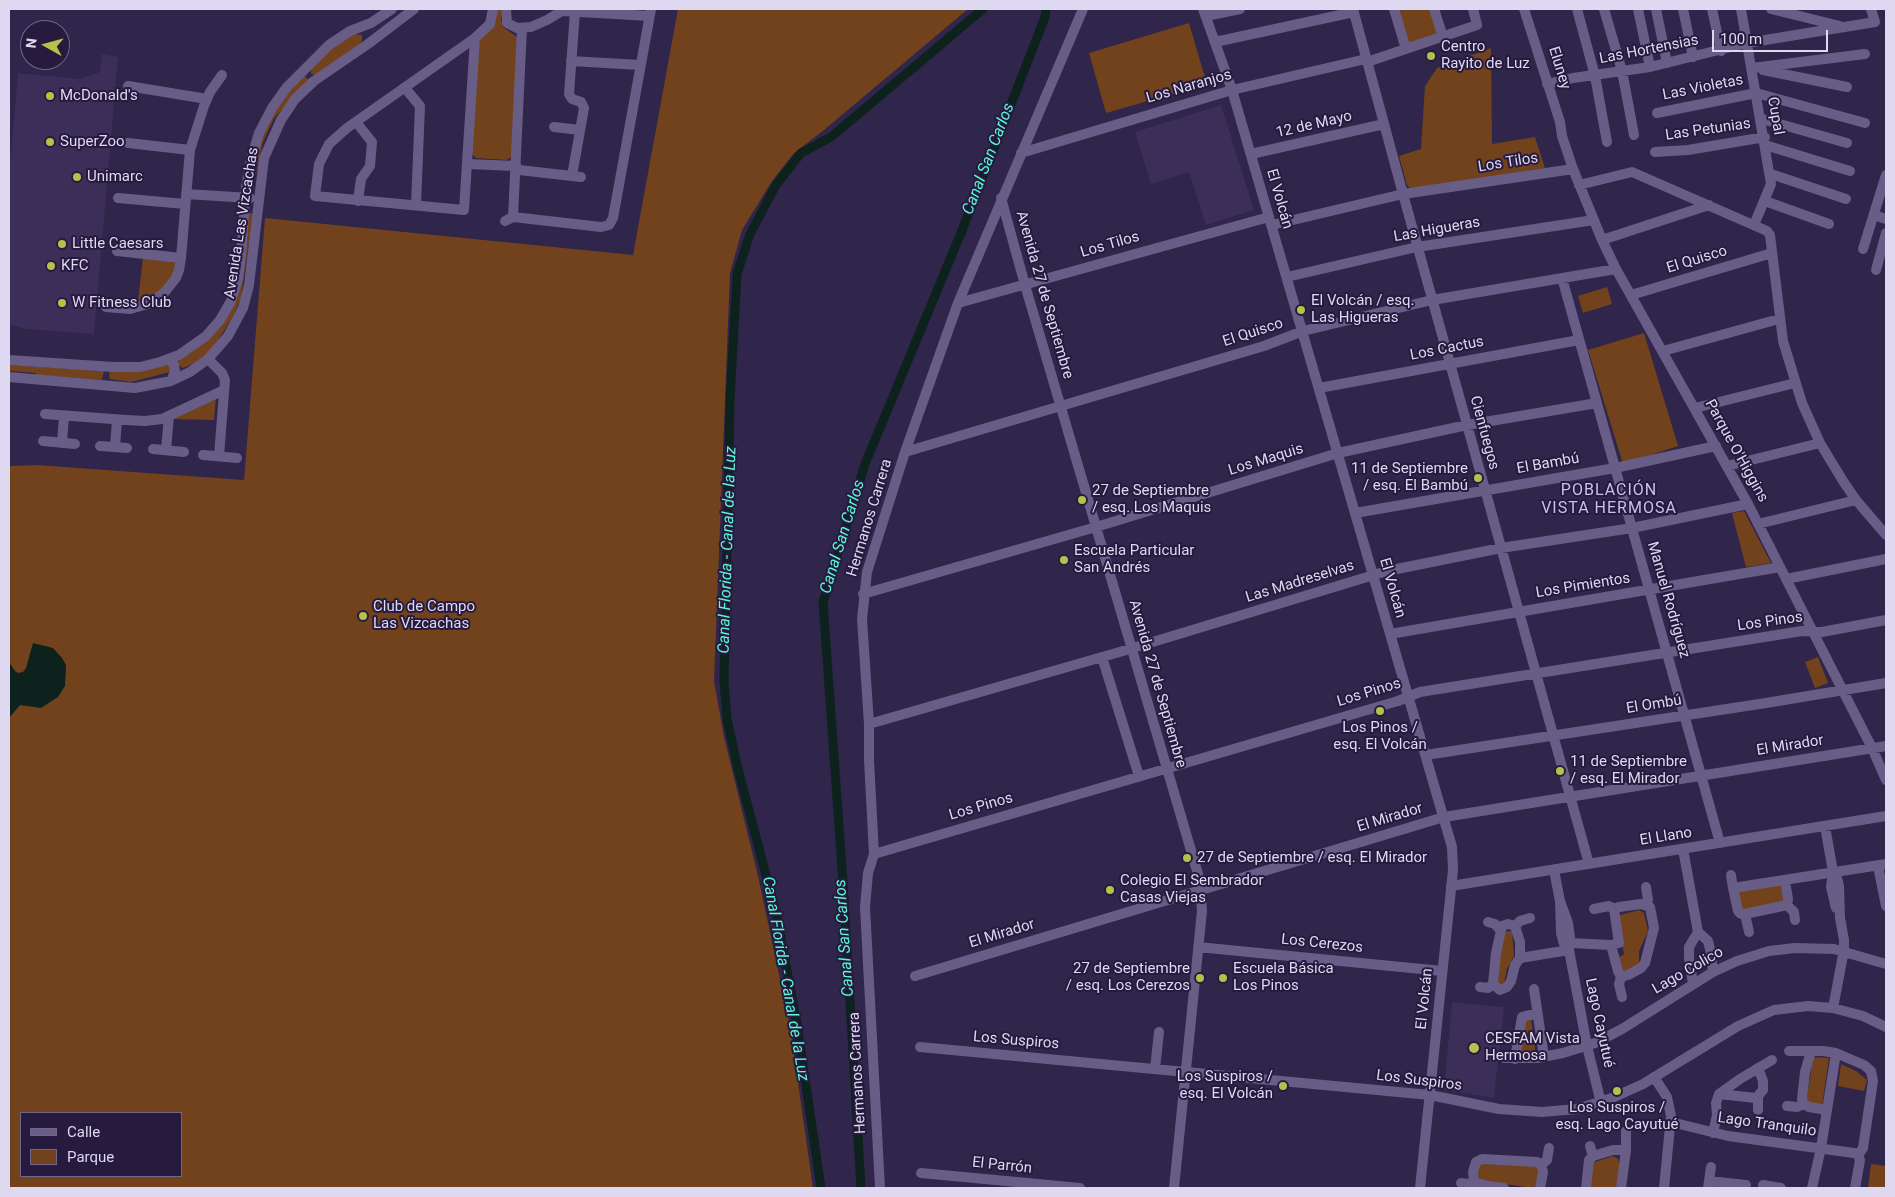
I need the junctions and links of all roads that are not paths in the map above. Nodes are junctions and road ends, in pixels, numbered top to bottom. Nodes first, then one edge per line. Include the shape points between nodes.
1 (392, 9) edge
2 (414, 9) edge
3 (493, 9) edge
4 (506, 9) edge
5 (1083, 9) edge
6 (1240, 9) edge
7 (1394, 9) edge
8 (1434, 9) edge
9 (1473, 9) edge
10 (1524, 9) edge
11 (1577, 9) edge
12 (1604, 9) edge
13 (1638, 9) edge
14 (1656, 9) edge
15 (1683, 9) edge
16 (1712, 9) edge
17 (1741, 9) edge
18 (1770, 9) edge
19 (1872, 9) edge
20 (1354, 10) edge
21 (567, 11) edge
22 (650, 12) edge
23 (1205, 12) edge
24 (1844, 27) junction
25 (359, 28) junction
26 (522, 28) junction
27 (1443, 37) junction
28 (475, 38) junction
29 (1215, 42) junction
30 (1747, 43) junction
31 (362, 48) junction
32 (1406, 49) junction
33 (1721, 50) junction
34 (1865, 54) dead end
35 (1693, 57) junction
36 (1367, 60) junction
37 (571, 61) junction
38 (1666, 63) junction
39 (640, 65) junction
40 (1650, 67) junction
41 (306, 68) junction
42 (1752, 68) junction
43 (1622, 71) junction
44 (222, 75) dead end
45 (1595, 76) junction
46 (314, 81) junction
47 (1548, 84) junction
48 (128, 86) dead end
49 (1848, 86) dead end
50 (405, 88) junction
51 (1232, 90) junction
52 (1756, 93) junction
53 (207, 99) junction
54 (584, 108) junction
55 (595, 110) dead end
56 (1657, 113) dead end
57 (1762, 119) junction
58 (356, 122) junction
59 (1865, 123) dead end
60 (1384, 124) junction
61 (554, 127) dead end
62 (580, 130) junction
63 (1634, 134) dead end
64 (1562, 136) joint
65 (1765, 141) junction
66 (1607, 142) dead end
67 (128, 144) dead end
68 (1847, 144) dead end
69 (190, 150) junction
70 (1654, 152) dead end
71 (1022, 153) junction
72 (1251, 154) junction
73 (468, 164) junction
74 (516, 166) junction
75 (1572, 169) junction
76 (1850, 172) dead end
77 (1771, 174) junction
78 (1886, 175) edge
79 (1579, 185) junction
80 (1402, 194) junction
81 (118, 198) dead end
82 (246, 198) junction
83 (1001, 198) junction
84 (186, 199) junction
85 (258, 199) junction
86 (1846, 199) dead end
87 (358, 200) junction
88 (1765, 201) junction
89 (416, 205) junction
90 (1709, 205) junction
91 (1874, 215) junction
92 (1886, 219) edge
93 (1594, 220) junction
94 (1270, 221) junction
95 (1829, 224) dead end
96 (1754, 225) junction
97 (1886, 233) edge
98 (1602, 240) junction
99 (1417, 247) junction
100 (1863, 249) dead end
101 (117, 251) dead end
102 (1772, 253) junction
103 (181, 258) junction
104 (1616, 268) junction
105 (1876, 270) dead end
106 (1287, 277) junction
107 (1562, 278) junction
108 (1024, 285) junction
109 (1632, 295) junction
110 (1432, 300) junction
111 (958, 303) junction
112 (106, 307) dead end
113 (1779, 320) junction
114 (1302, 331) junction
115 (1579, 340) junction
116 (1663, 351) junction
117 (169, 359) junction
118 (208, 359) junction
119 (9, 360) edge
120 (1450, 364) junction
121 (113, 367) junction
122 (9, 377) edge
123 (171, 381) junction
124 (1795, 383) junction
125 (111, 387) junction
126 (1319, 388) junction
127 (224, 390) junction
128 (1597, 403) junction
129 (1060, 406) junction
130 (1695, 408) junction
131 (45, 414) dead end
132 (64, 416) junction
133 (169, 416) junction
134 (117, 420) junction
135 (1467, 425) junction
136 (43, 441) dead end
137 (62, 443) junction
138 (1820, 443) junction
139 (75, 444) dead end
140 (100, 446) dead end
141 (1716, 446) junction
142 (115, 447) junction
143 (127, 448) dead end
144 (153, 449) dead end
145 (166, 450) junction
146 (184, 452) dead end
147 (905, 452) junction
148 (1338, 453) junction
149 (203, 455) dead end
150 (219, 456) junction
151 (237, 458) dead end
152 (1727, 466) junction
153 (1615, 468) junction
154 (1484, 490) junction
155 (1856, 500) junction
156 (1748, 504) junction
157 (1355, 513) junction
158 (1758, 524) junction
159 (1096, 527) junction
160 (1632, 528) junction
161 (1886, 535) edge
162 (1501, 548) junction
163 (1886, 559) edge
164 (1780, 567) junction
165 (1373, 576) junction
166 (1786, 579) junction
167 (1650, 590) junction
168 (863, 594) junction
169 (1519, 611) junction
170 (1886, 620) edge
171 (1813, 632) junction
172 (1390, 634) junction
173 (1131, 648) junction
174 (1667, 654) junction
175 (1102, 657) junction
176 (1536, 673) junction
177 (1886, 683) edge
178 (1843, 690) junction
179 (1408, 696) junction
180 (1685, 715) junction
181 (868, 724) junction
182 (1553, 736) junction
183 (1886, 746) edge
184 (1872, 748) junction
185 (1426, 755) junction
186 (1166, 768) junction
187 (1139, 776) junction
188 (1701, 776) junction
189 (1886, 780) edge
190 (1570, 797) junction
191 (1886, 816) edge
192 (1444, 817) junction
193 (1826, 826) junction
194 (1720, 843) junction
195 (1683, 849) junction
196 (874, 854) junction
197 (1589, 864) junction
198 (1882, 865) edge
199 (1554, 870) junction
200 (1833, 872) junction
201 (1731, 875) dead end
202 (1785, 880) junction
203 (1451, 886) junction
204 (1646, 887) dead end
205 (1733, 888) junction
206 (1202, 890) junction
207 (1885, 892) edge
208 (1646, 905) junction
209 (1787, 905) junction
210 (1886, 906) edge
211 (1594, 909) dead end
212 (1614, 909) junction
213 (1745, 914) junction
214 (1530, 918) dead end
215 (1795, 920) dead end
216 (1488, 922) dead end
217 (1515, 926) junction
218 (1500, 930) junction
219 (1698, 932) junction
220 (1749, 932) dead end
221 (1611, 945) junction
222 (1569, 946) junction
223 (1198, 947) junction
224 (1844, 950) junction
225 (1520, 958) junction
226 (1886, 964) edge
227 (1442, 971) junction
228 (1714, 972) junction
229 (915, 976) dead end
230 (1621, 977) junction
231 (1493, 984) junction
232 (1693, 984) junction
233 (1480, 987) dead end
234 (1534, 989) dead end
235 (1622, 997) dead end
236 (1833, 1008) junction
237 (1537, 1013) junction
238 (1886, 1028) edge
239 (1159, 1032) dead end
240 (1587, 1046) junction
241 (920, 1047) dead end
242 (1789, 1051) dead end
243 (1811, 1051) junction
244 (1836, 1053) junction
245 (1544, 1057) junction
246 (1504, 1058) dead end
247 (1515, 1059) junction
248 (1772, 1060) dead end
249 (1758, 1068) junction
250 (1155, 1069) junction
251 (1186, 1072) junction
252 (1654, 1077) junction
253 (1719, 1094) junction
254 (1430, 1095) junction
255 (1758, 1096) junction
256 (1601, 1103) junction
257 (1804, 1104) junction
258 (1787, 1106) dead end
259 (1758, 1110) dead end
260 (1827, 1110) junction
261 (1671, 1122) junction
262 (1626, 1131) dead end
263 (1713, 1133) junction
264 (1549, 1148) dead end
265 (1821, 1148) junction
266 (1626, 1150) junction
267 (1858, 1155) junction
268 (1541, 1165) junction
269 (1710, 1168) dead end
270 (921, 1173) dead end
271 (1474, 1182) junction
272 (1461, 1183) dead end
273 (1708, 1184) edge
274 (1763, 1185) dead end
275 (1740, 1186) edge
276 (880, 1188) edge
277 (1080, 1188) edge
278 (1174, 1188) edge
279 (1420, 1188) edge
280 (1504, 1188) edge
281 (1540, 1188) edge
282 (1586, 1188) edge
283 (1621, 1188) edge
284 (1664, 1188) edge
285 (1780, 1188) edge
286 (1812, 1188) edge
287 (1855, 1188) edge

1 - 25 street, Avenida Las Vizcachas
2 - 31 street, Avenida Las Vizcachas
3 - 28 street via 490,24
4 - 26 street via 508,24
5 - 71 street, Hermanos Carrera
6 - 23 street
7 - 32 street
8 - 27 street
9 - 27 street, Los Naranjos via 1477,26
10 - 47 street, Eluney
11 - 45 street
12 - 43 street
13 - 40 street
14 - 38 street
15 - 35 street
16 - 33 street
17 - 30 street, Cupal
18 - 24 street
19 - 24 street, Las Hortensias via 1874,22
20 - 29 street
20 - 36 street, Cienfuegos
21 - 22 street
21 - 26 street
21 - 37 street
22 - 39 street
23 - 29 street, El Volcán
24 - 30 street, Las Hortensias
25 - 31 street via 368,38
25 - 41 street, Avenida Las Vizcachas via 329,44
26 - 74 street
27 - 32 street, Los Naranjos
28 - 50 street
28 - 73 street
29 - 51 street, El Volcán
30 - 33 street, Las Hortensias
30 - 42 street, Cupal
31 - 46 street, Avenida Las Vizcachas
32 - 36 street, Los Naranjos
33 - 35 street, Las Hortensias
34 - 42 street
35 - 38 street, Las Hortensias
36 - 51 street, Los Naranjos
36 - 60 street, Cienfuegos
37 - 39 street
37 - 54 street via 569,94
38 - 40 street, Las Hortensias
39 - 74 street via 614,218 609,225 509,219
40 - 43 street, Las Hortensias
41 - 46 street via 306,78
41 - 82 street, Avenida Las Vizcachas via 279,97 265,120 251,160
42 - 49 street
42 - 52 street, Cupal
43 - 45 street, Las Hortensias
43 - 63 street
44 - 53 street
45 - 47 street, Las Hortensias
45 - 66 street
46 - 85 street, Avenida Las Vizcachas via 292,104 274,132 264,158
47 - 64 street, Eluney
48 - 53 street
50 - 58 street
50 - 89 street via 420,106
51 - 71 street, Los Naranjos
51 - 72 street, El Volcán
52 - 56 street, Las Violetas
52 - 57 street, Cupal
52 - 59 street
53 - 69 street
54 - 55 street
54 - 62 street
57 - 65 street, Cupal
57 - 68 street
58 - 87 street via 372,142 370,166 360,179
58 - 87 street via 329,144 324,153 319,164 315,196
60 - 72 street, 12 de Mayo
60 - 80 street, Cienfuegos
61 - 62 street
62 - 74 street via 576,176 519,170
64 - 75 street, Parque O'Higgins
65 - 70 street, Las Petunias
65 - 76 street
65 - 77 street, Cupal
67 - 69 street
69 - 84 street
71 - 83 street, Hermanos Carrera
72 - 94 street, El Volcán
73 - 74 street
73 - 89 street via 464,210
75 - 79 street, Parque O'Higgins
75 - 80 street, Los Tilos
77 - 86 street
77 - 88 street, Cupal via 1772,184
78 - 91 street
79 - 90 street via 1630,171
79 - 93 street, Parque O'Higgins
80 - 94 street, Los Tilos
80 - 99 street, Cienfuegos
81 - 84 street
82 - 84 street
82 - 85 street
82 - 117 street, Avenida Las Vizcachas via 240,263 231,301 206,336
83 - 108 street, Avenida 27 de Septiembre
83 - 111 street, Hermanos Carrera
84 - 103 street
85 - 118 street, Avenida Las Vizcachas via 243,308 228,336
87 - 89 street
88 - 95 street
88 - 96 street, Cupal
90 - 96 street
90 - 98 street
91 - 92 street
91 - 100 street
93 - 98 street, Parque O'Higgins
93 - 99 street, Las Higueras
94 - 106 street, El Volcán
94 - 108 street, Los Tilos
96 - 102 street via 1770,235
97 - 105 street
98 - 104 street, Parque O'Higgins
99 - 106 street, Las Higueras
99 - 110 street, Cienfuegos
101 - 103 street
102 - 109 street, El Quisco
102 - 113 street
103 - 112 street via 176,278 164,294 148,304 130,308
104 - 107 street, El Quisco
104 - 109 street, Parque O'Higgins
106 - 114 street, El Volcán
107 - 110 street, El Quisco
107 - 115 street, Manuel Rodríguez
108 - 111 street, Los Tilos
108 - 129 street, Avenida 27 de Septiembre
109 - 116 street, Parque O'Higgins
110 - 114 street, El Quisco
110 - 120 street, Cienfuegos
111 - 147 street, Hermanos Carrera
113 - 116 street
113 - 124 street
114 - 126 street, El Volcán
114 - 129 street, El Quisco via 1264,346
115 - 120 street, Los Cactus
115 - 128 street, Manuel Rodríguez
116 - 130 street, Parque O'Higgins
117 - 121 street, Avenida Las Vizcachas via 140,367
117 - 123 street via 175,371
118 - 123 street, Avenida Las Vizcachas
118 - 127 street via 222,373
119 - 121 street, Avenida Las Vizcachas
120 - 126 street, Los Cactus
120 - 135 street, Cienfuegos
121 - 125 street via 108,376
122 - 125 street, Avenida Las Vizcachas
123 - 125 street, Avenida Las Vizcachas via 148,387
124 - 130 street
124 - 138 street
126 - 148 street, El Volcán
127 - 133 street
127 - 150 street
128 - 135 street, Los Maquis
128 - 153 street, Manuel Rodríguez
129 - 147 street, El Quisco
129 - 159 street, Avenida 27 de Septiembre
130 - 141 street, Parque O'Higgins
131 - 132 street
132 - 134 street
132 - 137 street
133 - 134 street via 145,421
133 - 145 street
134 - 142 street
135 - 148 street, Los Maquis
135 - 154 street, Cienfuegos
136 - 137 street
137 - 139 street
138 - 152 street
138 - 155 street
140 - 142 street
141 - 152 street, Parque O'Higgins
141 - 153 street, El Bambú
142 - 143 street
144 - 145 street
145 - 146 street
147 - 168 street, Hermanos Carrera
148 - 157 street, El Volcán
148 - 159 street, Los Maquis
149 - 150 street
150 - 151 street
152 - 156 street, Parque O'Higgins
153 - 154 street, El Bambú
153 - 160 street, Manuel Rodríguez
154 - 157 street, El Bambú
154 - 162 street, Cienfuegos
155 - 158 street
155 - 161 street
156 - 158 street, Parque O'Higgins
156 - 160 street, Las Madreselvas
157 - 165 street, El Volcán
158 - 164 street, Parque O'Higgins
159 - 168 street, Los Maquis
159 - 173 street, Avenida 27 de Septiembre
160 - 162 street, Las Madreselvas
160 - 167 street, Manuel Rodríguez
162 - 165 street, Las Madreselvas
162 - 169 street, Cienfuegos
163 - 166 street
164 - 166 street, Parque O'Higgins
164 - 167 street, Los Pimientos
165 - 172 street, El Volcán
165 - 173 street, Las Madreselvas
166 - 171 street, Parque O'Higgins
167 - 169 street, Los Pimientos
167 - 174 street, Manuel Rodríguez
168 - 181 street, Hermanos Carrera
169 - 172 street, Los Pimientos
169 - 176 street, Cienfuegos
170 - 171 street, Los Pinos
171 - 174 street, Los Pinos via 1802,631
171 - 178 street, Parque O'Higgins
172 - 179 street, El Volcán
173 - 175 street, Las Madreselvas
173 - 186 street, Avenida 27 de Septiembre
174 - 176 street, Los Pinos
174 - 180 street, Manuel Rodríguez
175 - 181 street, Las Madreselvas
175 - 187 street
176 - 179 street, Los Pinos
176 - 182 street, Cienfuegos
177 - 178 street, El Ombú
178 - 180 street, El Ombú
178 - 184 street, Parque O'Higgins
179 - 185 street, El Volcán
179 - 186 street, Los Pinos
180 - 182 street, El Ombú
180 - 188 street, Manuel Rodríguez
181 - 196 street, Hermanos Carrera
182 - 185 street, El Ombú
182 - 190 street, Cienfuegos
183 - 184 street, El Mirador
184 - 188 street, El Mirador
184 - 189 street, Parque O'Higgins
185 - 192 street, El Volcán
186 - 187 street, Los Pinos
186 - 206 street, Avenida 27 de Septiembre
187 - 196 street, Los Pinos
188 - 190 street, El Mirador
188 - 194 street, Manuel Rodríguez
190 - 192 street, El Mirador
190 - 197 street, Cienfuegos
191 - 193 street, El Llano
192 - 203 street, El Volcán via 1453,854
192 - 206 street, El Mirador
193 - 194 street, El Llano
193 - 200 street
194 - 195 street, El Llano
195 - 197 street, El Llano
195 - 219 street
196 - 276 street, Hermanos Carrera via 868,873 865,906
197 - 199 street, El Llano
198 - 200 street
198 - 207 street
199 - 203 street, El Llano
199 - 222 street, Lago Cayutué via 1561,933 1564,944
200 - 202 street
200 - 224 street via 1839,886
201 - 205 street
202 - 205 street
202 - 209 street
203 - 227 street, El Volcán
204 - 208 street
205 - 213 street via 1738,911
206 - 223 street, Avenida 27 de Septiembre
206 - 229 street, El Mirador
207 - 210 street
208 - 212 street
208 - 230 street via 1650,907 1654,928 1645,963
209 - 213 street
209 - 215 street via 1794,912
211 - 212 street via 1609,906
212 - 221 street via 1619,943
213 - 220 street
214 - 217 street via 1520,920
216 - 218 street
217 - 218 street via 1508,924
217 - 225 street
218 - 231 street
219 - 228 street via 1708,941
219 - 232 street via 1689,947
221 - 222 street
221 - 230 street
222 - 225 street
222 - 240 street, Lago Cayutué
223 - 227 street, Los Cerezos
223 - 251 street, Avenida 27 de Septiembre
224 - 226 street, Lago Colico
224 - 228 street, Lago Colico via 1776,950 1747,957
224 - 236 street
225 - 231 street via 1507,987 1500,990
227 - 254 street, El Volcán
228 - 232 street, Lago Colico
230 - 235 street
231 - 233 street via 1488,988
232 - 240 street, Lago Colico via 1622,1029
234 - 237 street
236 - 238 street, Los Suspiros via 1863,1016
236 - 252 street, Los Suspiros via 1796,1006 1765,1013
237 - 245 street
237 - 247 street via 1522,1017
239 - 250 street
240 - 245 street, Lago Colico
240 - 256 street, Lago Cayutué
241 - 250 street, Los Suspiros
242 - 243 street
243 - 244 street
243 - 257 street via 1805,1072
244 - 260 street
244 - 267 street via 1868,1067 1872,1074 1863,1148
245 - 247 street, Lago Colico
246 - 247 street, Lago Colico
248 - 249 street
249 - 253 street
249 - 255 street via 1763,1090
250 - 251 street, Los Suspiros
251 - 254 street, Los Suspiros
251 - 278 street, Avenida 27 de Septiembre
252 - 256 street, Los Suspiros
252 - 261 street via 1667,1098
253 - 255 street
253 - 263 street
254 - 256 street, Los Suspiros via 1529,1112 1560,1111
254 - 279 street, El Volcán
255 - 259 street
257 - 258 street
257 - 260 street
260 - 265 street
261 - 263 street, Lago Tranquilo
261 - 284 street
262 - 266 street
263 - 265 street, Lago Tranquilo
264 - 268 street
265 - 267 street, Lago Tranquilo
265 - 286 street
266 - 282 street via 1592,1151
266 - 283 street
267 - 287 street
268 - 271 street via 1520,1160 1482,1159 1476,1162
268 - 281 street
269 - 273 street
270 - 277 street, El Parrón
271 - 272 street
271 - 280 street
273 - 275 street
274 - 285 street

